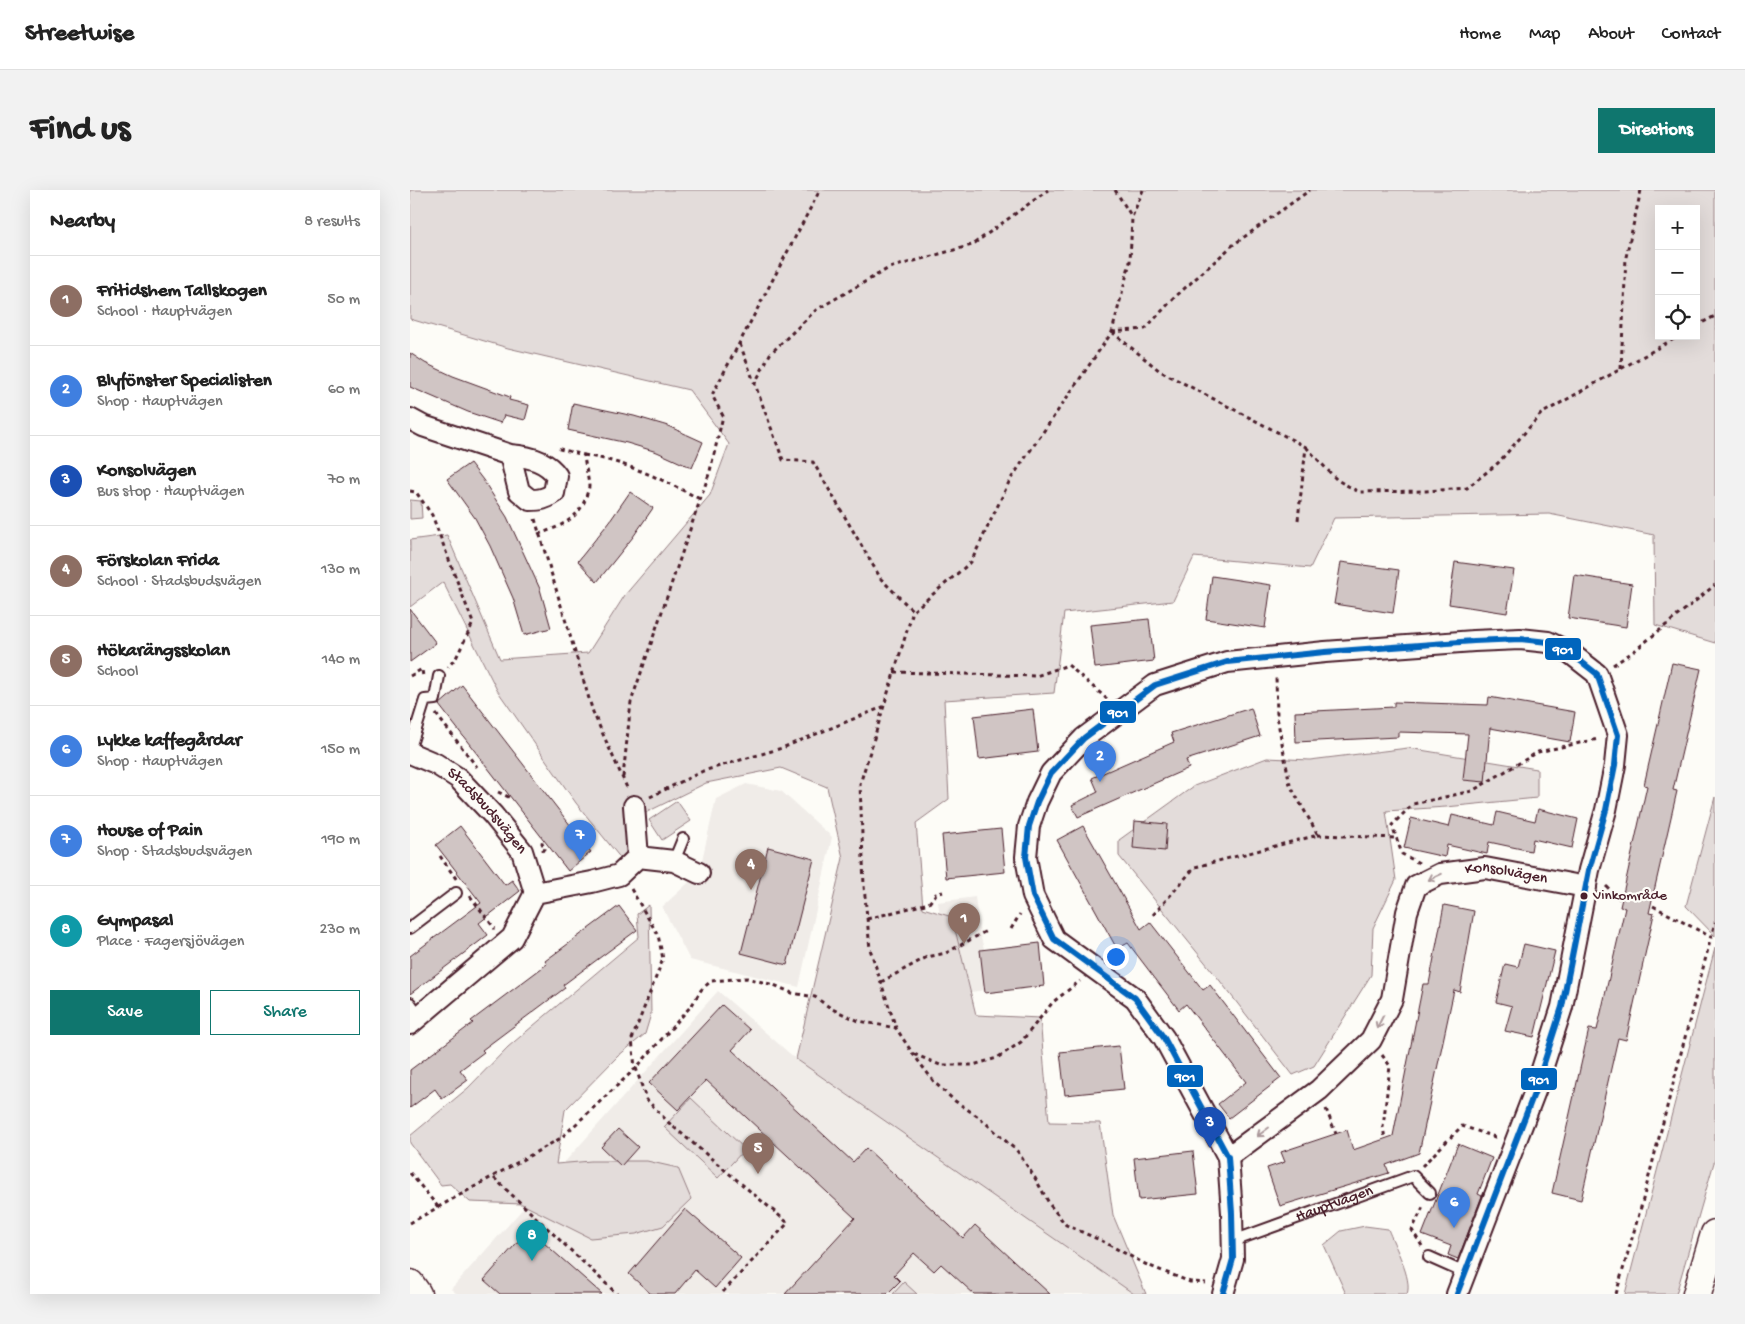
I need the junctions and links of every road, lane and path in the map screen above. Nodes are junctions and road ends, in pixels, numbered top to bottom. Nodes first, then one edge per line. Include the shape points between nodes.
1 (820, 190) edge
2 (1048, 190) edge
3 (1115, 190) edge
4 (1143, 190) edge
5 (1310, 190) edge
6 (1641, 190) edge
7 (1132, 217) junction
8 (1715, 316) edge
9 (1700, 324) edge
10 (1112, 332) junction
11 (1672, 340) edge
12 (740, 343) junction
13 (1621, 369) junction
14 (754, 384) junction
15 (410, 420) edge
16 (1306, 447) junction
17 (584, 455) dead end
18 (510, 456) junction
19 (410, 491) edge
20 (700, 498) junction
21 (530, 500) junction
22 (1298, 520) dead end
23 (1715, 585) edge
24 (912, 610) junction
25 (1276, 657) junction
26 (894, 672) junction
27 (1597, 674) junction
28 (439, 676) joint
29 (883, 707) junction
30 (1120, 711) junction
31 (1618, 735) junction
32 (410, 748) edge
33 (410, 753) edge
34 (623, 777) junction
35 (496, 792) dead end
36 (511, 798) dead end
37 (634, 806) junction
38 (1318, 835) junction
39 (1396, 838) junction
40 (683, 839) dead end
41 (638, 857) junction
42 (674, 861) junction
43 (699, 873) dead end
44 (1440, 874) junction
45 (629, 887) dead end
46 (1586, 887) junction
47 (456, 892) dead end
48 (943, 892) dead end
49 (535, 893) junction
50 (473, 902) dead end
51 (1653, 906) dead end
52 (1024, 907) dead end
53 (484, 915) dead end
54 (1154, 915) dead end
55 (867, 919) junction
56 (1715, 922) edge
57 (410, 928) edge
58 (1011, 929) dead end
59 (988, 930) dead end
60 (1711, 937) junction
61 (1095, 970) junction
62 (881, 982) junction
63 (413, 1015) edge
64 (896, 1028) junction
65 (1371, 1040) junction
66 (913, 1054) junction
67 (635, 1068) junction
68 (1318, 1090) junction
69 (1336, 1134) dead end
70 (1385, 1139) dead end
71 (1515, 1144) junction
72 (1228, 1156) junction
73 (410, 1173) edge
74 (1413, 1176) junction
75 (493, 1178) junction
76 (1430, 1193) joint
77 (439, 1208) junction
78 (410, 1223) edge
79 (1715, 1234) edge
80 (1232, 1240) junction
81 (1429, 1258) joint
82 (1465, 1273) junction
83 (410, 1284) edge
84 (1225, 1289) edge
85 (417, 1294) edge
86 (617, 1294) edge
87 (720, 1294) edge
88 (1457, 1294) edge
89 (1616, 1294) edge
90 (1698, 1294) edge

1 - 12 path
2 - 14 path via 972,245 889,268 816,310 770,354
3 - 7 path
4 - 7 path
5 - 10 path via 1233,245 1175,296 1145,329
6 - 13 path via 1626,257
7 - 10 path via 1130,262
8 - 9 path
10 - 16 path via 1160,371
10 - 24 path via 1010,480 971,562
11 - 13 path
12 - 14 path
12 - 20 path via 712,395 723,416
13 - 16 path via 1542,414 1498,463 1467,488 1360,492 1337,480
14 - 24 path via 783,460 813,462 881,579
15 - 18 street
16 - 22 path
17 - 20 path via 630,466
18 - 21 street via 520,491
18 - 21 street via 534,459 552,468 556,476 554,493 548,498
19 - 28 path via 416,492 432,515 474,623 456,658
20 - 34 path via 631,702
21 - 34 path via 593,712
23 - 27 path via 1633,652
24 - 26 path
25 - 27 street via 1520,639 1548,642 1569,652
25 - 30 street via 1227,662 1156,685
25 - 38 path via 1277,717 1290,785
26 - 29 path
26 - 30 path via 1036,676 1068,664
27 - 31 street
28 - 32 lane via 435,699 425,700
29 - 37 path via 782,748 704,771
29 - 55 path via 860,784
30 - 61 street via 1084,738 1051,773 1029,826 1026,857 1032,896 1054,938
31 - 39 path via 1538,752 1472,791 1412,804 1392,825
31 - 46 street via 1606,810
33 - 49 street, Stadsbudsvägen via 458,778 493,815 522,851
34 - 37 path
35 - 36 path
37 - 41 street
38 - 39 path
38 - 54 path via 1194,867
39 - 44 path via 1402,854
40 - 42 lane
41 - 42 street
41 - 49 street via 619,875
42 - 43 street
44 - 46 street, Konsolvägen via 1485,868
44 -> 65 street, Konsolvägen via 1416,886 1407,912 1392,999
45 - 67 path via 658,935 663,959 632,1039
46 - 71 street via 1562,1007
47 - 57 lane
48 - 55 path via 936,894 929,903
49 - 63 street via 512,938
50 - 53 path
51 - 60 path
52 - 58 path
55 - 62 path via 870,949
56 - 60 path
59 - 62 path
60 - 89 path
61 - 66 path via 1053,1002 1021,1042 997,1058 973,1065 940,1065
61 - 72 street via 1135,998 1158,1030
62 - 64 path
64 - 66 path
64 - 67 path via 859,1021 815,997 747,978 712,981
65 - 68 street, Konsolvägen
65 - 70 path via 1390,1066 1383,1127
66 - 84 path via 935,1083 1018,1152 1066,1225 1145,1264 1190,1282
67 - 75 path via 561,1138
67 - 87 path via 646,1099 788,1223
68 - 69 path
68 -> 72 street, Konsolvägen
71 - 74 path via 1462,1126
71 - 82 street
72 - 80 street
73 - 77 path
74 - 76 lane
74 - 80 lane, Hauptvägen
75 - 77 path
75 - 86 path
76 - 81 path via 1412,1230
77 - 78 path
79 - 90 main road
80 - 84 street via 1232,1260
81 - 82 lane
82 - 88 street
83 - 85 main road

